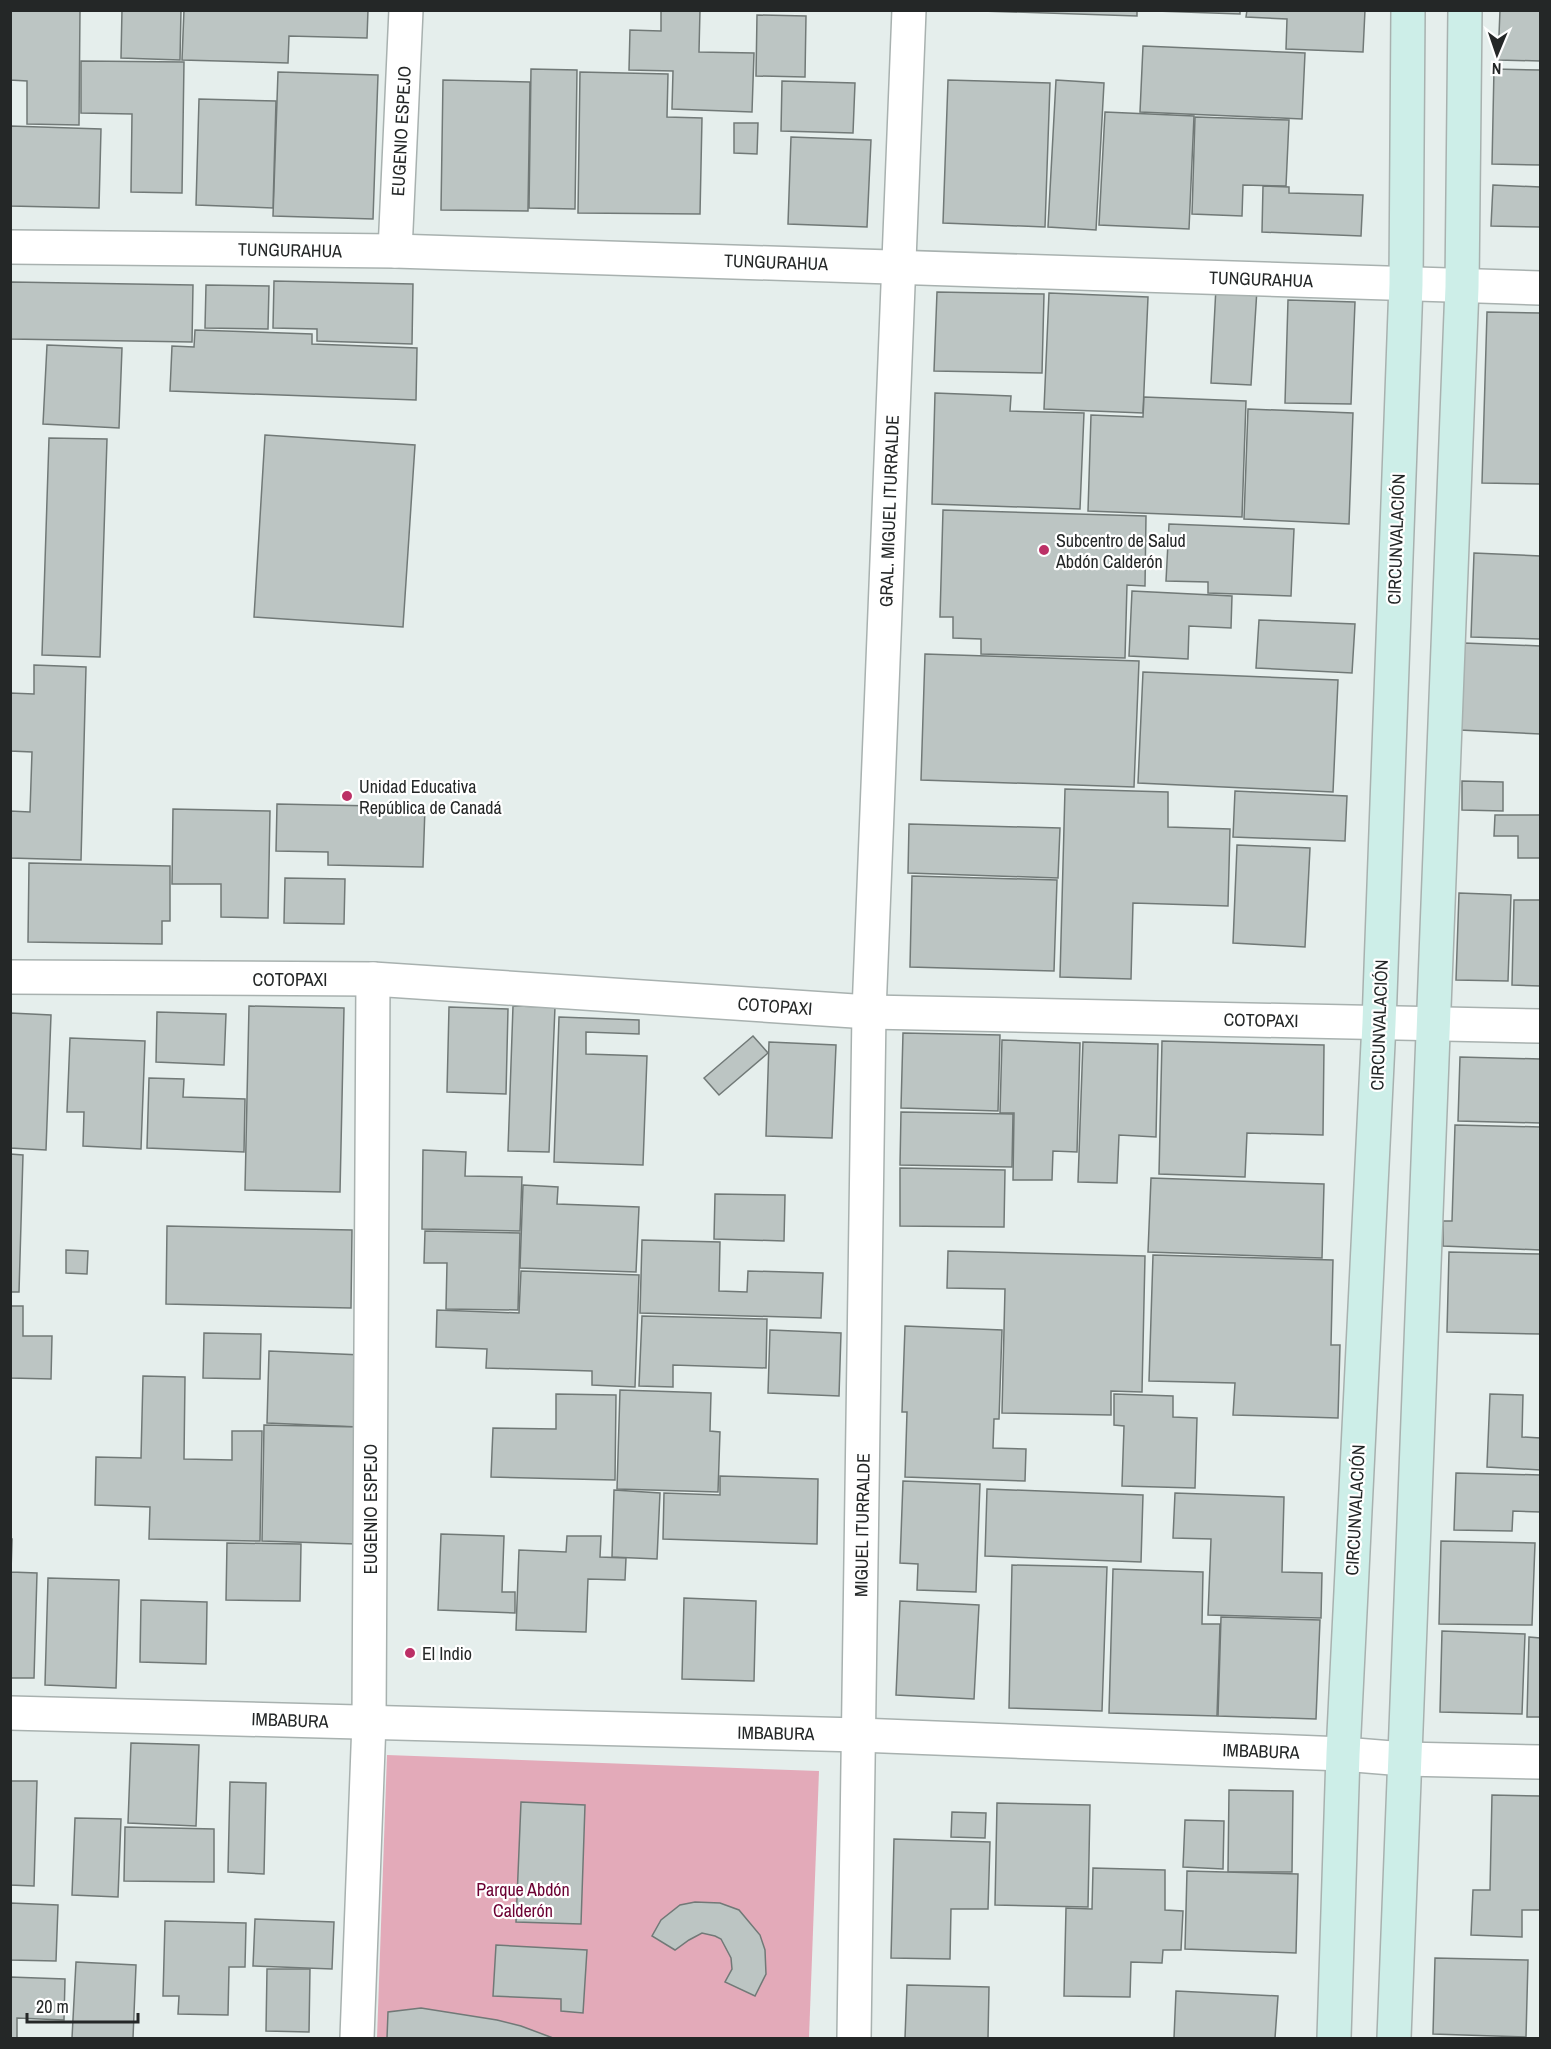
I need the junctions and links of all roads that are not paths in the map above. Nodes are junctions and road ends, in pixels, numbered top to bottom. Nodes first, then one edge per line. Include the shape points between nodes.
1 (406, 10) edge
2 (909, 10) edge
3 (1408, 10) edge
4 (1465, 10) edge
5 (10, 247) edge
6 (395, 251) junction
7 (898, 266) junction
8 (1406, 284) junction
9 (1462, 287) junction
10 (1540, 288) edge
11 (10, 976) edge
12 (373, 979) junction
13 (868, 1012) junction
14 (1379, 1023) junction
15 (1433, 1024) junction
16 (1540, 1026) edge
17 (10, 1713) edge
18 (369, 1722) junction
19 (859, 1735) junction
20 (1343, 1754) junction
21 (1404, 1759) junction
22 (1540, 1762) edge
23 (357, 2038) edge
24 (854, 2038) edge
25 (1334, 2038) edge
26 (1394, 2038) edge

1 - 6 street, EUGENIO ESPEJO
2 - 7 street, GRAL. MIGUEL ITURRALDE
3 - 8 main road, CIRCUNVALACIÓN
4 - 9 main road
5 - 6 street, TUNGURAHUA
6 - 7 street, TUNGURAHUA
7 - 8 street, TUNGURAHUA
7 - 13 street, GRAL. MIGUEL ITURRALDE
8 - 9 street, TUNGURAHUA
8 - 14 main road, CIRCUNVALACIÓN
9 - 10 street, TUNGURAHUA
9 - 15 main road
11 - 12 street, COTOPAXI
12 - 13 street, COTOPAXI
12 - 18 street, EUGENIO ESPEJO
13 - 14 street, COTOPAXI
13 - 19 street, MIGUEL ITURRALDE
14 - 15 street, COTOPAXI
14 - 20 main road, CIRCUNVALACIÓN
15 - 16 street, COTOPAXI
15 - 21 main road
17 - 18 street, IMBABURA
18 - 19 street, IMBABURA
18 - 23 street, EUGENIO ESPEJO
19 - 20 street, IMBABURA
19 - 24 street, MIGUEL ITURRALDE
20 - 21 street, IMBABURA
20 - 25 main road, CIRCUNVALACIÓN
21 - 22 street, IMBABURA
21 - 26 main road

